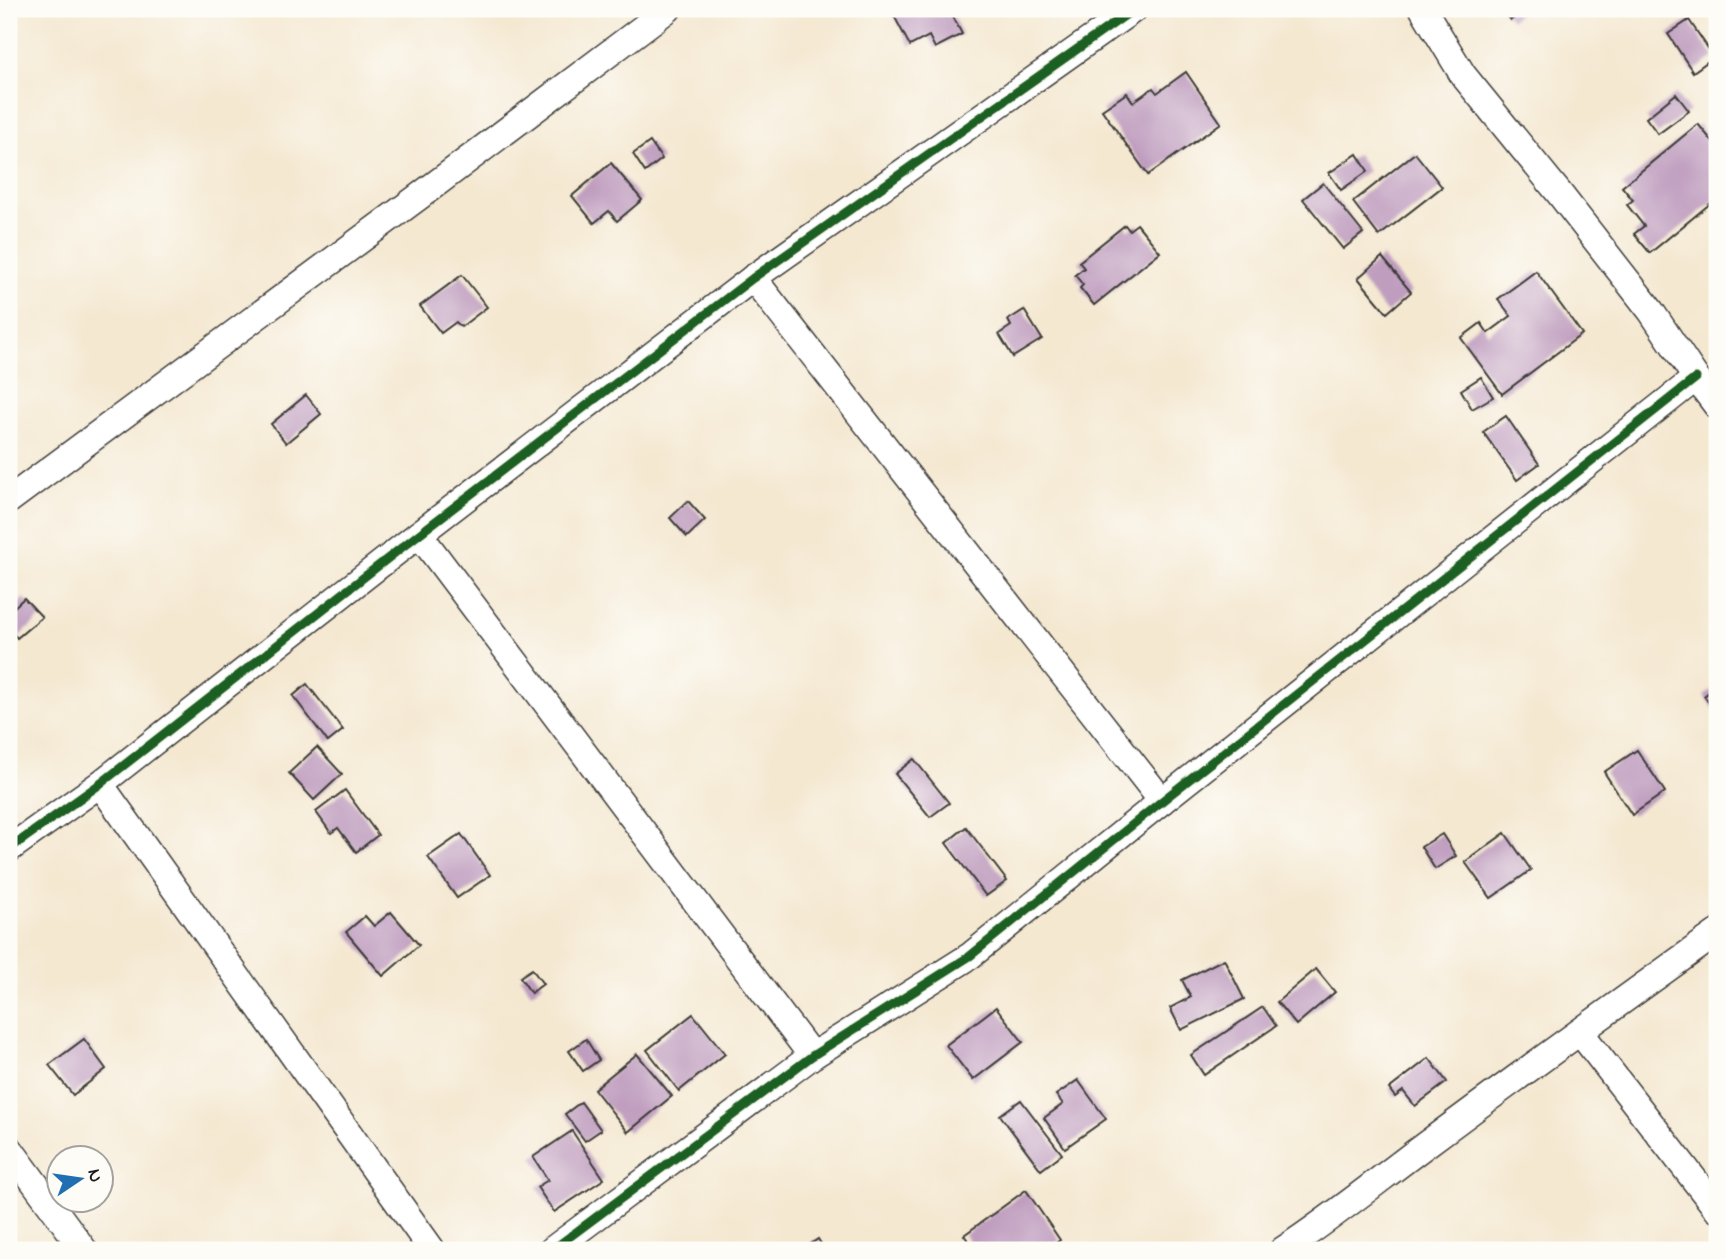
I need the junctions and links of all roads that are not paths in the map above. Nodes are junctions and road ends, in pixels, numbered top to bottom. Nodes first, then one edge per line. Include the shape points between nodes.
1 (668, 9) edge
2 (1134, 9) edge
3 (1423, 9) edge
4 (753, 278) junction
5 (1696, 378) junction
6 (1717, 406) edge
7 (9, 500) edge
8 (419, 534) junction
9 (100, 784) junction
10 (1162, 801) junction
11 (9, 849) edge
12 (1717, 933) edge
13 (1580, 1032) junction
14 (812, 1056) junction
15 (9, 1148) edge
16 (1717, 1209) edge
17 (84, 1250) edge
18 (432, 1250) edge
19 (552, 1250) edge
20 (1283, 1250) edge

1 - 7 street
2 - 4 street
3 - 5 street via 1463,75 1651,311
4 - 8 street
4 - 10 street
5 - 6 street
5 - 10 street
8 - 9 street
8 - 14 street
9 - 11 street
9 - 18 street
10 - 14 street via 970,956
12 - 13 street
13 - 16 street
13 - 20 street
14 - 19 street
15 - 17 street

